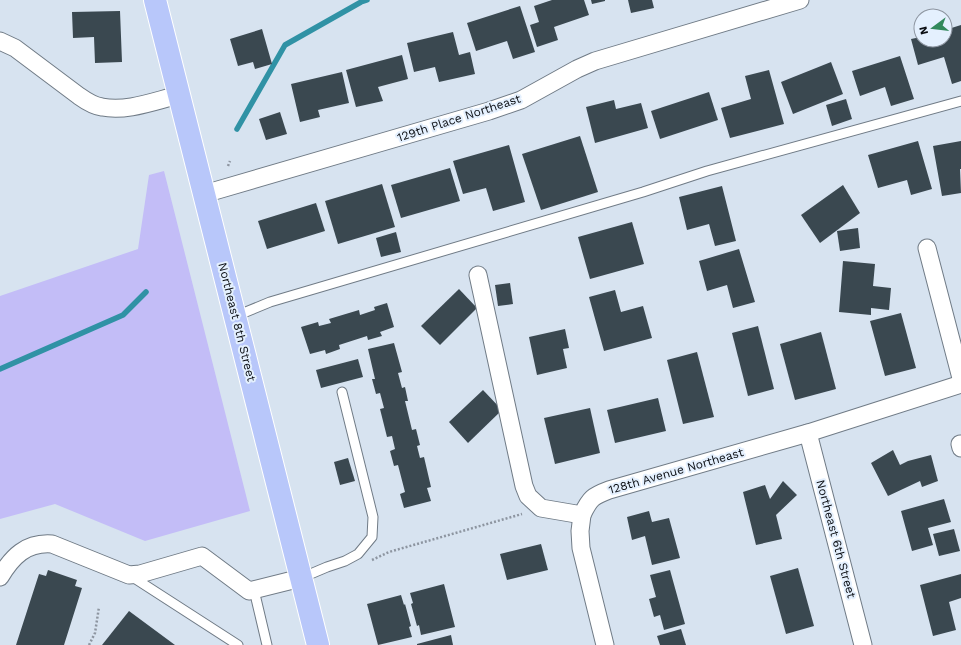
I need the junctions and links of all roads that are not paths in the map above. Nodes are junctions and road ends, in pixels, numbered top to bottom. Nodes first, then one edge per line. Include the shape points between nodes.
1 (155, 0) edge
2 (800, 0) edge
3 (0, 41) edge
4 (179, 95) junction
5 (961, 101) edge
6 (204, 194) junction
7 (927, 248) dead end
8 (478, 275) dead end
9 (236, 316) junction
10 (961, 378) edge
11 (961, 384) edge
12 (342, 392) dead end
13 (808, 433) junction
14 (582, 514) junction
15 (129, 575) junction
16 (0, 577) edge
17 (301, 578) junction
18 (254, 590) junction
19 (238, 645) edge
20 (267, 645) edge
21 (318, 645) edge
22 (605, 645) edge
23 (863, 645) edge

1 - 4 main road, Northeast 8th Street
2 - 6 street, 129th Place Northeast via 594,61 521,100 489,111
3 - 4 street via 16,48 88,102 101,107 126,108
4 - 6 main road, Northeast 8th Street
5 - 9 lane via 707,171 270,302
6 - 9 main road, Northeast 8th Street
7 - 10 street
8 - 14 street via 528,496 541,508
9 - 17 main road, Northeast 8th Street
11 - 13 street, 128th Avenue Northeast
12 - 17 lane via 373,517 372,537 358,554 345,562
13 - 14 street, 128th Avenue Northeast via 609,490 596,495
13 - 23 street, Northeast 6th Street
14 - 22 street via 581,548
15 - 16 street via 52,544 41,543 19,553
15 - 18 street via 202,556 249,591
15 - 19 lane
17 - 18 street
17 - 21 main road, Northeast 8th Street
18 - 20 lane

